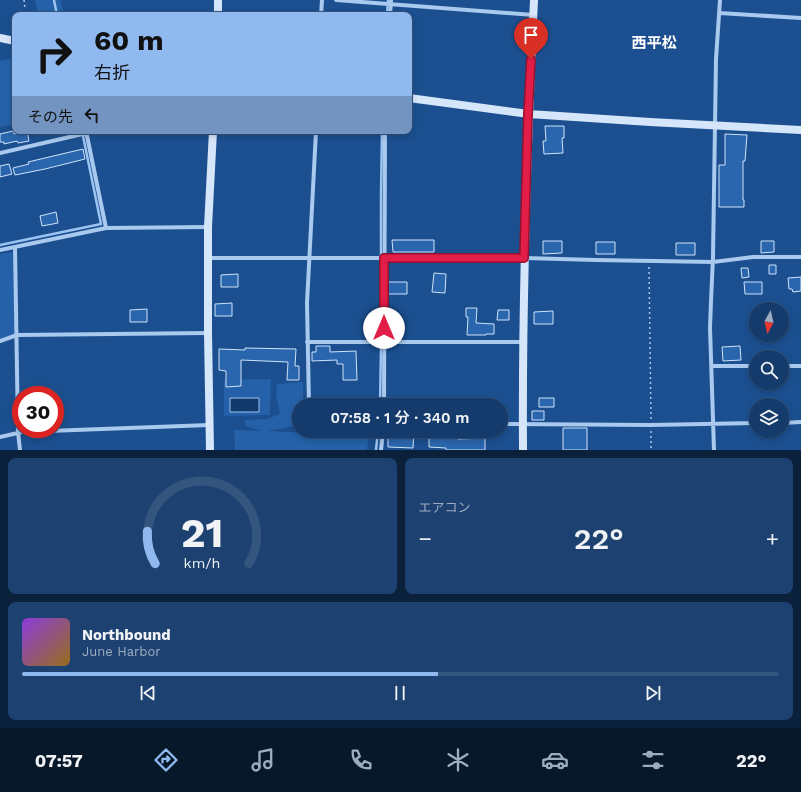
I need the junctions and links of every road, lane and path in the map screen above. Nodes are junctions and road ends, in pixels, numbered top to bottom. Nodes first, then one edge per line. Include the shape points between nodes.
1 (24, 0) edge
2 (218, 0) edge
3 (322, 0) edge
4 (336, 0) edge
5 (534, 0) edge
6 (720, 0) edge
7 (391, 2) edge
8 (25, 8) dead end
9 (218, 12) edge
10 (321, 12) edge
11 (390, 12) edge
12 (719, 13) junction
13 (533, 15) junction
14 (801, 18) edge
15 (0, 38) edge
16 (12, 40) edge
17 (412, 98) edge
18 (528, 114) junction
19 (714, 125) junction
20 (801, 130) edge
21 (79, 134) edge
22 (87, 134) edge
23 (213, 134) edge
24 (316, 134) edge
25 (384, 134) edge
26 (0, 153) edge
27 (208, 227) junction
28 (106, 228) junction
29 (15, 247) junction
30 (0, 250) edge
31 (208, 258) junction
32 (310, 258) junction
33 (384, 258) junction
34 (524, 258) junction
35 (801, 258) edge
36 (648, 261) junction
37 (713, 262) junction
38 (208, 333) junction
39 (17, 336) junction
40 (0, 341) edge
41 (308, 342) junction
42 (384, 342) junction
43 (524, 342) junction
44 (712, 366) junction
45 (749, 366) edge
46 (789, 366) edge
47 (801, 366) edge
48 (18, 386) edge
49 (309, 398) edge
50 (384, 398) edge
51 (801, 422) edge
52 (749, 423) edge
53 (789, 423) edge
54 (508, 424) edge
55 (714, 424) junction
56 (209, 425) junction
57 (523, 425) junction
58 (651, 425) junction
59 (64, 430) edge
60 (12, 434) edge
61 (0, 437) edge
62 (19, 438) edge
63 (382, 438) edge
64 (20, 450) edge
65 (210, 450) edge
66 (381, 450) edge
67 (523, 450) edge
68 (651, 450) edge
69 (714, 450) edge

1 - 8 path
2 - 9 street
3 - 10 street
4 - 7 street
5 - 13 street
6 - 12 street
7 - 11 street
7 - 13 street
12 - 14 street
12 - 19 street
13 - 18 street
15 - 16 street
17 - 18 street
18 - 19 street
18 - 34 street
19 - 20 street
19 - 37 street
21 - 26 street
22 - 28 street
23 - 27 street
24 - 32 street
25 - 33 street
27 - 28 street
27 - 31 street
28 - 29 street
29 - 30 street
29 - 39 street
31 - 32 street
31 - 38 street
32 - 33 street
32 - 41 street
33 - 34 street
33 - 42 street
34 - 36 street
34 - 43 street
35 - 37 street via 754,257
36 - 37 street
36 - 58 path
37 - 44 street via 710,301
38 - 39 street
38 - 56 street
39 - 40 street
39 - 48 street
41 - 42 street
41 - 49 street
42 - 43 street
42 - 50 street
43 - 57 street
44 - 45 street
44 - 55 street
46 - 47 street
51 - 53 street
52 - 55 street
54 - 57 street
55 - 58 street
55 - 69 street
56 - 59 street
56 - 65 street
57 - 58 street
57 - 67 street
58 - 68 path
60 - 61 street
62 - 64 street
63 - 66 street

